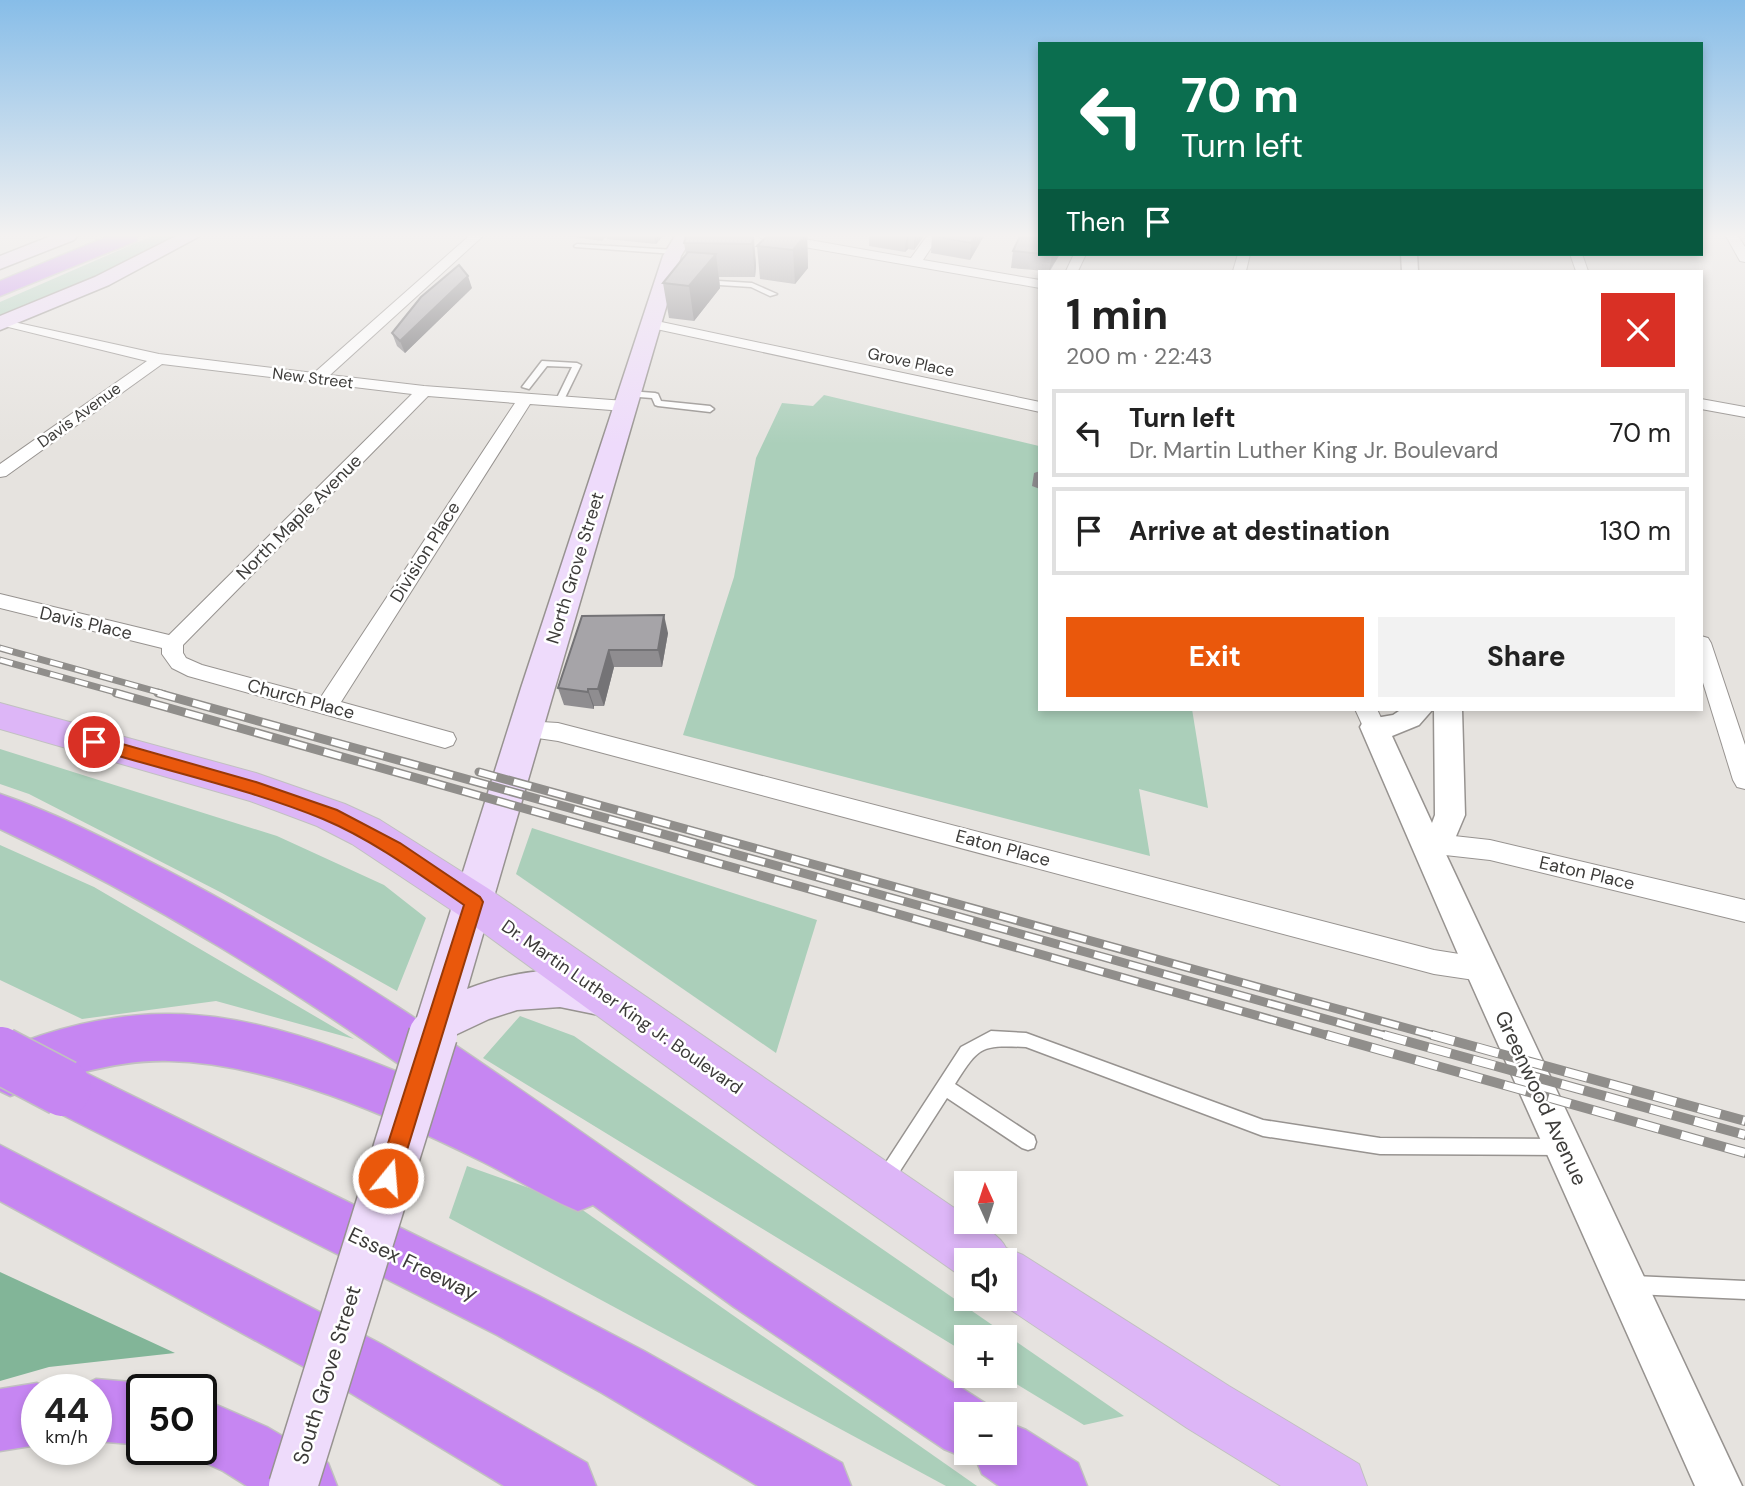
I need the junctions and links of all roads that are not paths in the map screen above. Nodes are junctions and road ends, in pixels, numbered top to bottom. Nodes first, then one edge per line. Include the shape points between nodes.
1 (44, 305) edge
2 (399, 305) edge
3 (663, 305) edge
4 (2, 323) edge
5 (652, 324) junction
6 (159, 359) junction
7 (318, 378) junction
8 (424, 391) junction
9 (525, 393) junction
10 (627, 400) junction
11 (559, 402) junction
12 (1703, 404) edge
13 (1038, 407) edge
14 (710, 409) dead end
15 (1745, 412) edge
16 (0, 472) edge
17 (0, 601) edge
18 (173, 643) junction
19 (1703, 649) edge
20 (327, 706) junction
21 (1417, 711) edge
22 (1448, 711) edge
23 (0, 716) edge
24 (1370, 718) edge
25 (525, 729) junction
26 (446, 739) dead end
27 (1745, 780) edge
28 (0, 811) edge
29 (1427, 843) junction
30 (474, 902) junction
31 (1745, 911) edge
32 (1481, 968) junction
33 (614, 1000) junction
34 (436, 1024) junction
35 (0, 1055) edge
36 (0, 1074) edge
37 (945, 1087) junction
38 (1028, 1142) dead end
39 (1563, 1147) junction
40 (0, 1172) edge
41 (879, 1189) junction
42 (966, 1248) edge
43 (1017, 1282) edge
44 (1626, 1284) junction
45 (755, 1287) junction
46 (1745, 1290) edge
47 (21, 1417) edge
48 (954, 1419) edge
49 (0, 1420) edge
50 (217, 1436) edge
51 (1017, 1461) edge
52 (293, 1486) edge
53 (305, 1486) edge
54 (564, 1486) edge
55 (819, 1486) edge
56 (1055, 1486) edge
57 (1337, 1486) edge
58 (1719, 1486) edge

1 - 4 main road
2 - 7 street
3 - 5 main road, North Grove Street
4 - 6 street, New Street
5 - 10 main road, North Grove Street
5 - 13 street, Grove Place
6 - 7 street, New Street
6 - 16 street, Davis Avenue
7 - 8 street, New Street
8 - 9 street, New Street
8 - 18 street, North Maple Avenue
9 - 11 street, New Street
9 - 11 lane via 545,363 577,365
9 - 20 street, Division Place
10 - 11 street, New Street
10 - 14 lane via 655,396 658,403
10 - 25 main road, North Grove Street
12 - 15 street
17 - 18 street, Davis Place
18 - 20 street, Church Place via 172,654 179,663 196,671
19 - 27 street
20 - 26 street, Church Place
21 - 24 street via 1398,724
22 - 29 street via 1450,815 1443,832
23 - 30 main road, Dr. Martin Luther King Jr. Boulevard via 243,785 331,815 394,848
24 - 29 street, Greenwood Avenue
25 - 30 main road, North Grove Street
25 - 32 street, Eaton Place via 558,732 1434,962
28 - 45 highway via 139,874 269,948 446,1065
29 - 31 street, Eaton Place via 1490,850
29 - 32 street, Greenwood Avenue
30 - 33 main road, Dr. Martin Luther King Jr. Boulevard
30 - 34 main road, South Grove Street
32 - 39 street, Greenwood Avenue
33 - 34 main road via 578,989 526,988 490,998
33 - 41 main road, Dr. Martin Luther King Jr. Boulevard
34 - 52 main road, South Grove Street, bridge
35 - 55 highway, Essex Freeway, bridge via 517,1315
36 - 45 highway via 65,1053 163,1037 225,1042 275,1055 373,1087 481,1133
37 - 38 lane
37 - 39 lane via 967,1052 990,1038 1026,1040 1263,1128 1380,1146
37 - 41 lane
39 - 44 street, Greenwood Avenue
40 - 54 highway via 360,1365
41 - 42 main road, Dr. Martin Luther King Jr. Boulevard
43 - 57 main road
44 - 46 lane
44 - 58 street, Greenwood Avenue
45 - 48 highway
47 - 49 highway
50 - 53 highway
51 - 56 highway

